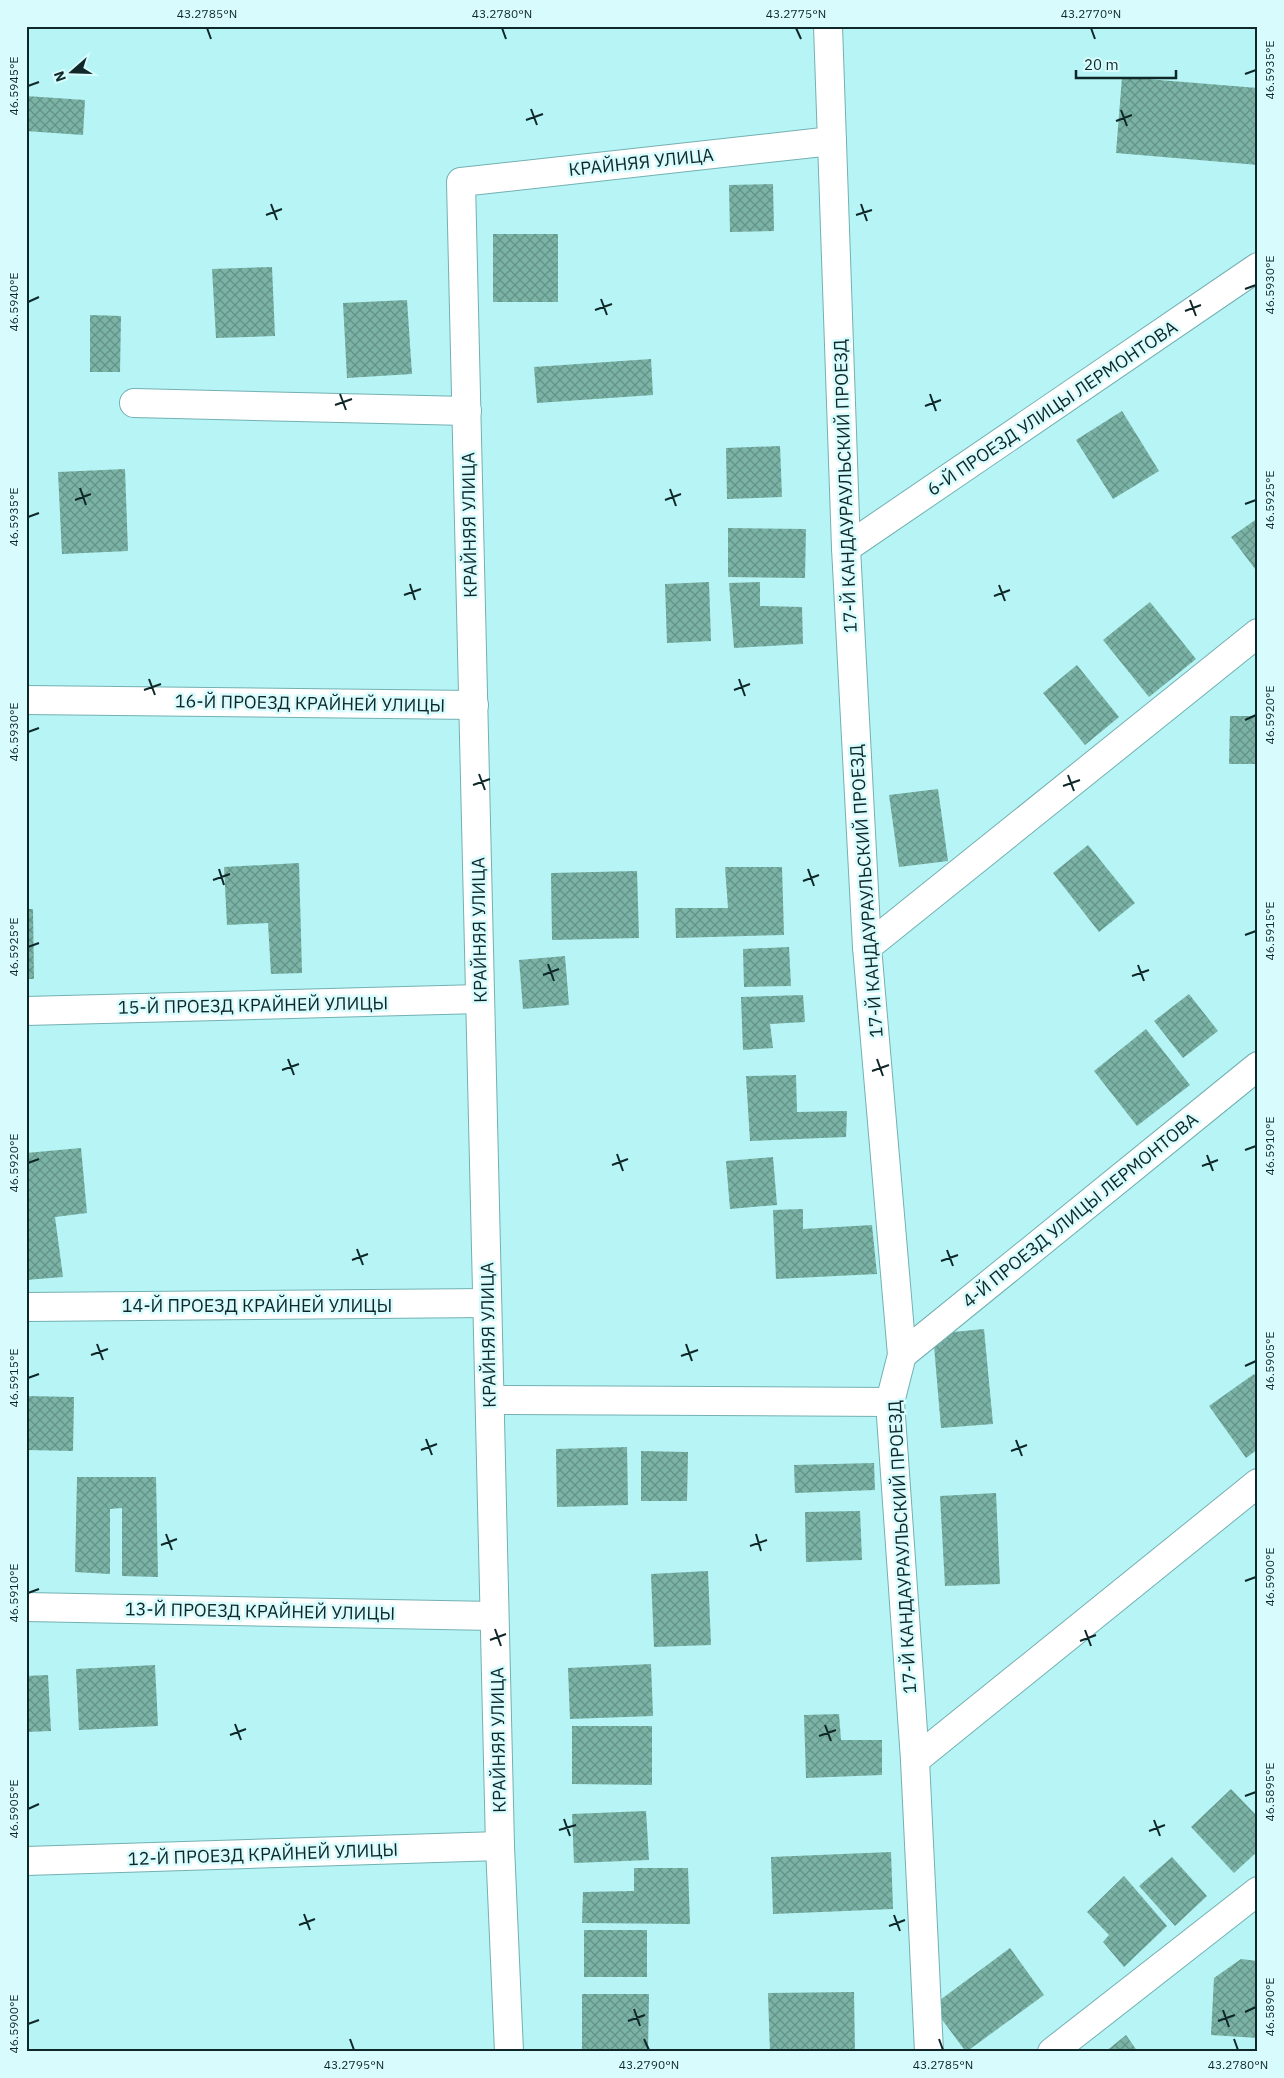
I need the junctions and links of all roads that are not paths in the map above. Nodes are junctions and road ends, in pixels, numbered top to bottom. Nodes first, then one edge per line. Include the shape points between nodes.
1 (828, 26) edge
2 (832, 141) junction
3 (1258, 267) edge
4 (134, 403) dead end
5 (467, 411) junction
6 (846, 548) junction
7 (1258, 632) edge
8 (26, 700) edge
9 (474, 705) junction
10 (867, 947) junction
11 (480, 999) junction
12 (26, 1011) edge
13 (1258, 1066) edge
14 (487, 1303) junction
15 (26, 1307) edge
16 (902, 1355) junction
17 (490, 1400) junction
18 (890, 1402) junction
19 (1258, 1483) edge
20 (26, 1607) edge
21 (494, 1616) junction
22 (915, 1760) junction
23 (500, 1846) junction
24 (26, 1861) edge
25 (1258, 1891) edge
26 (509, 2052) edge
27 (929, 2052) edge
28 (1052, 2052) edge

1 - 2 street, 17-Й КАНДАУРАУЛЬСКИЙ ПРОЕЗД
2 - 5 street, КРАЙНЯЯ УЛИЦА via 461,182
2 - 6 street, 17-Й КАНДАУРАУЛЬСКИЙ ПРОЕЗД
3 - 6 street, 6-Й ПРОЕЗД УЛИЦЫ ЛЕРМОНТОВА
4 - 5 street
5 - 9 street, КРАЙНЯЯ УЛИЦА
6 - 10 street, 17-Й КАНДАУРАУЛЬСКИЙ ПРОЕЗД
7 - 10 street
8 - 9 street, 16-Й ПРОЕЗД КРАЙНЕЙ УЛИЦЫ
9 - 11 street, КРАЙНЯЯ УЛИЦА
10 - 16 street, 17-Й КАНДАУРАУЛЬСКИЙ ПРОЕЗД
11 - 12 street, 15-Й ПРОЕЗД КРАЙНЕЙ УЛИЦЫ
11 - 14 street, КРАЙНЯЯ УЛИЦА
13 - 16 street, 4-Й ПРОЕЗД УЛИЦЫ ЛЕРМОНТОВА
14 - 15 street, 14-Й ПРОЕЗД КРАЙНЕЙ УЛИЦЫ
14 - 17 street, КРАЙНЯЯ УЛИЦА
16 - 18 street, 17-Й КАНДАУРАУЛЬСКИЙ ПРОЕЗД
17 - 18 street
17 - 21 street, КРАЙНЯЯ УЛИЦА
18 - 22 street, 17-Й КАНДАУРАУЛЬСКИЙ ПРОЕЗД
19 - 22 street
20 - 21 street, 13-Й ПРОЕЗД КРАЙНЕЙ УЛИЦЫ
21 - 23 street, КРАЙНЯЯ УЛИЦА
22 - 27 street, 17-Й КАНДАУРАУЛЬСКИЙ ПРОЕЗД
23 - 24 street, 12-Й ПРОЕЗД КРАЙНЕЙ УЛИЦЫ
23 - 26 street, КРАЙНЯЯ УЛИЦА
25 - 28 street

